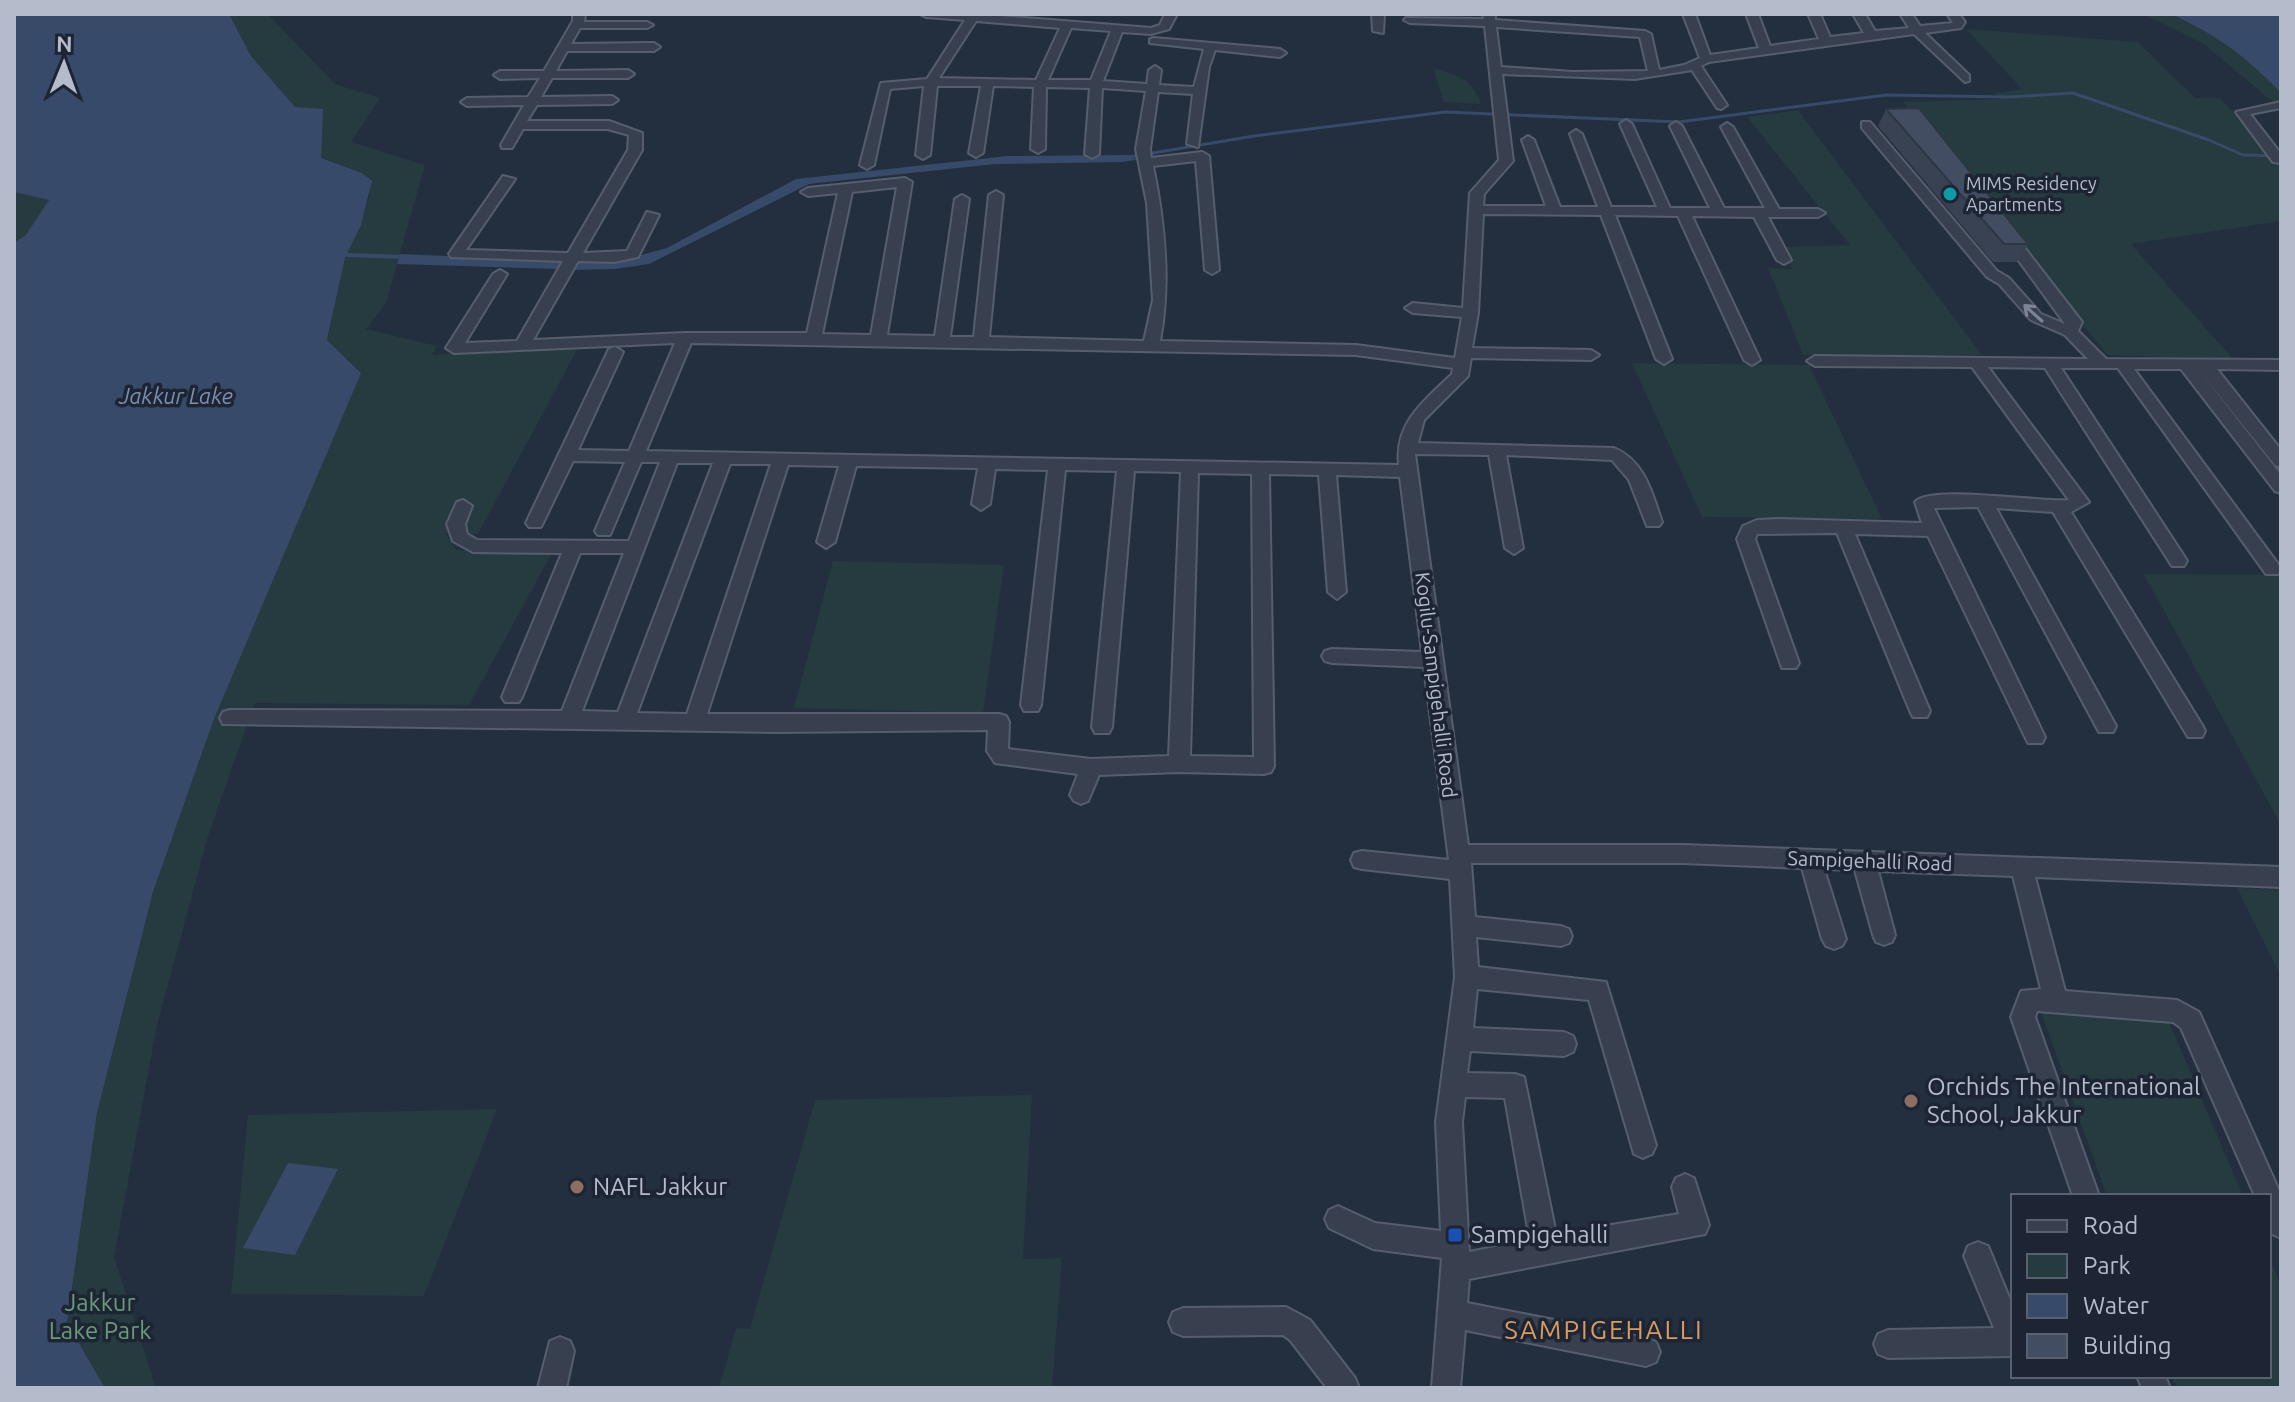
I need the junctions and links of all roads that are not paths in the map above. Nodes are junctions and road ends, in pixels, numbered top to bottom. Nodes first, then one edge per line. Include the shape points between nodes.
1 (926, 14) edge
2 (1171, 14) edge
3 (1378, 14) edge
4 (1689, 14) edge
5 (1752, 14) edge
6 (1814, 14) edge
7 (1859, 14) edge
8 (1906, 14) edge
9 (1953, 14) edge
10 (973, 17) junction
11 (1489, 18) edge
12 (578, 20) edge
13 (1410, 20) dead end
14 (1067, 24) junction
15 (647, 25) dead end
16 (1118, 29) junction
17 (1916, 30) junction
18 (1379, 31) dead end
19 (1871, 35) junction
20 (1154, 41) dead end
21 (1826, 41) junction
22 (1211, 46) junction
23 (654, 47) dead end
24 (563, 48) junction
25 (1766, 51) junction
26 (1280, 53) dead end
27 (1701, 63) junction
28 (1155, 70) dead end
29 (1494, 70) junction
30 (1654, 73) junction
31 (628, 74) dead end
32 (500, 75) dead end
33 (548, 75) junction
34 (1965, 78) dead end
35 (931, 82) junction
36 (1040, 84) junction
37 (1096, 84) junction
38 (987, 85) junction
39 (1152, 88) junction
40 (1200, 91) junction
41 (612, 100) dead end
42 (532, 101) junction
43 (467, 102) dead end
44 (1721, 105) dead end
45 (2280, 105) edge
46 (1626, 124) dead end
47 (518, 125) junction
48 (1866, 125) dead end
49 (1676, 126) dead end
50 (1727, 127) dead end
51 (1576, 134) dead end
52 (1528, 140) dead end
53 (1193, 144) dead end
54 (507, 145) dead end
55 (1038, 149) dead end
56 (976, 153) dead end
57 (1092, 154) dead end
58 (923, 155) dead end
59 (1145, 156) junction
60 (2281, 159) edge
61 (867, 165) dead end
62 (508, 179) dead end
63 (846, 187) junction
64 (808, 192) dead end
65 (996, 195) dead end
66 (962, 199) dead end
67 (1475, 210) junction
68 (1555, 211) junction
69 (1606, 211) junction
70 (1665, 211) junction
71 (1683, 212) junction
72 (1719, 212) junction
73 (1766, 212) junction
74 (1818, 213) dead end
75 (652, 215) dead end
76 (1994, 218) edge
77 (573, 257) junction
78 (1784, 260) dead end
79 (1212, 270) dead end
80 (500, 274) dead end
81 (2043, 280) junction
82 (2004, 281) junction
83 (1413, 308) dead end
84 (1470, 313) junction
85 (2070, 332) junction
86 (685, 338) junction
87 (813, 339) junction
88 (878, 340) junction
89 (942, 341) junction
90 (981, 342) junction
91 (522, 345) junction
92 (1151, 346) junction
93 (615, 352) dead end
94 (1591, 355) dead end
95 (1464, 358) junction
96 (1664, 359) dead end
97 (1752, 360) dead end
98 (1815, 361) dead end
99 (1976, 362) junction
100 (2050, 363) junction
101 (2101, 363) junction
102 (2122, 363) junction
103 (2185, 363) junction
104 (2204, 363) junction
105 (2279, 367) edge
106 (1408, 448) junction
107 (1497, 450) junction
108 (567, 455) junction
109 (635, 456) junction
110 (671, 456) junction
111 (724, 458) junction
112 (782, 458) junction
113 (849, 459) junction
114 (2281, 461) edge
115 (987, 462) junction
116 (1057, 463) junction
117 (1126, 464) junction
118 (1190, 465) junction
119 (1260, 466) junction
120 (1327, 468) junction
121 (1408, 471) junction
122 (2281, 487) edge
123 (1984, 501) junction
124 (981, 504) dead end
125 (463, 506) dead end
126 (2058, 506) junction
127 (1653, 522) dead end
128 (535, 523) dead end
129 (1843, 527) junction
130 (1934, 530) junction
131 (604, 531) dead end
132 (826, 542) dead end
133 (573, 547) junction
134 (637, 547) junction
135 (1514, 548) dead end
136 (2178, 561) dead end
137 (2272, 569) dead end
138 (1337, 592) dead end
139 (1332, 656) dead end
140 (1433, 660) junction
141 (1789, 663) dead end
142 (512, 697) dead end
143 (1031, 705) dead end
144 (1920, 711) dead end
145 (230, 718) dead end
146 (569, 719) junction
147 (625, 719) junction
148 (694, 722) junction
149 (2106, 726) dead end
150 (1102, 727) dead end
151 (2195, 731) dead end
152 (2035, 737) dead end
153 (1179, 764) junction
154 (1091, 767) junction
155 (1081, 795) dead end
156 (1810, 859) junction
157 (1362, 860) dead end
158 (1864, 861) junction
159 (1459, 863) junction
160 (2021, 866) junction
161 (2281, 877) edge
162 (1465, 926) junction
163 (1884, 935) dead end
164 (1561, 936) dead end
165 (1834, 939) dead end
166 (1467, 977) junction
167 (2056, 1001) junction
168 (1461, 1039) junction
169 (1564, 1044) dead end
170 (1454, 1085) junction
171 (1643, 1145) dead end
172 (1685, 1187) dead end
173 (2085, 1194) edge
174 (2268, 1194) edge
175 (2271, 1202) edge
176 (1338, 1219) dead end
177 (2281, 1225) edge
178 (1545, 1250) junction
179 (1978, 1256) dead end
180 (1456, 1257) junction
181 (1454, 1314) junction
182 (1183, 1322) dead end
183 (2011, 1336) edge
184 (2011, 1341) edge
185 (1888, 1344) dead end
186 (560, 1351) dead end
187 (1646, 1352) dead end
188 (552, 1388) edge
189 (1345, 1388) edge
190 (1446, 1388) edge

1 - 10 street
2 - 16 street via 1159,30
3 - 18 street
4 - 27 street
5 - 25 street
6 - 21 street
7 - 19 street
8 - 17 street
9 - 17 street via 1957,26
10 - 14 street
10 - 35 street
11 - 13 street
11 - 29 street, Kogilu-Sampigehalli Road
11 - 30 street via 1645,34
12 - 15 street
12 - 24 street
14 - 16 street
14 - 36 street
16 - 37 street
17 - 19 street
17 - 34 street
19 - 21 street
20 - 22 street
21 - 25 street
22 - 26 street
22 - 40 street
23 - 24 street
24 - 33 street
25 - 27 street
27 - 30 street
27 - 44 street
28 - 39 street
29 - 30 street via 1585,77
29 - 67 street, Kogilu-Sampigehalli Road via 1506,161 1477,193
31 - 33 street
32 - 33 street
33 - 42 street
35 - 38 street
35 - 58 street
35 - 61 street via 885,86
36 - 37 street
36 - 38 street
36 - 55 street
37 - 39 street
37 - 57 street
38 - 56 street
39 - 40 street
39 - 59 street
40 - 53 street
41 - 42 street
42 - 43 street
42 - 47 street
45 - 60 street via 2242,112
46 - 70 street
47 - 54 street
47 - 77 street via 609,125 636,133 635,150
48 - 82 street via 1992,274
49 - 72 street
50 - 73 street
51 - 69 street
52 - 68 street
59 - 79 street via 1202,156
59 - 92 street via 1154,203 1160,300
62 - 77 street via 456,254
63 - 64 street
63 - 87 street
63 - 88 street via 897,181 906,185
65 - 90 street
66 - 89 street
67 - 68 street
67 - 84 street, Kogilu-Sampigehalli Road
68 - 69 street
69 - 70 street
69 - 96 street
70 - 71 street
71 - 72 street
71 - 97 street
72 - 73 street
73 - 74 street
73 - 78 street
75 - 77 street via 633,254
76 - 81 street
77 - 91 street
80 - 91 street via 454,348
81 - 82 street
81 - 85 street via 2074,322
85 -> 82 street via 2036,317
83 - 84 street
84 - 95 street, Kogilu-Sampigehalli Road
85 - 101 street
86 - 87 street
86 - 91 street
86 - 109 street
87 - 88 street
88 - 89 street
89 - 90 street
90 - 92 street
92 - 95 street
93 - 108 street
94 - 95 street
95 - 106 street, Kogilu-Sampigehalli Road via 1460,376 1416,418
98 - 99 street
99 - 100 street
99 - 126 street via 2080,502
100 - 101 street
100 - 136 street
101 - 102 street
102 - 103 street
102 - 137 street
103 - 104 street
103 - 122 street
104 - 105 street
104 - 114 street
106 - 107 street
106 - 121 street, Kogilu-Sampigehalli Road
107 - 127 street via 1622,456 1631,464
107 - 135 street
108 - 109 street
108 - 128 street
109 - 110 street
109 - 131 street
110 - 111 street
110 - 134 street
111 - 112 street
111 - 147 street
112 - 113 street
112 - 148 street
113 - 115 street
113 - 132 street
115 - 116 street
115 - 124 street
116 - 117 street
116 - 143 street
117 - 118 street
117 - 150 street
118 - 119 street
118 - 153 street
119 - 120 street
119 - 153 street via 1264,766
120 - 121 street
120 - 138 street
121 - 140 street, Kogilu-Sampigehalli Road
123 - 126 street
123 - 130 street via 1924,502
123 - 149 street
125 - 133 street via 456,524 459,537 473,546
126 - 151 street
129 - 130 street
129 - 141 street via 1779,525 1749,530 1746,539
129 - 144 street
130 - 152 street
133 - 134 street
133 - 142 street
134 - 146 street
139 - 140 street
140 - 159 street, Kogilu-Sampigehalli Road
145 - 146 street
146 - 147 street
147 - 148 street
148 - 154 street via 999,722 997,751 1002,757
153 - 154 street
154 - 155 street
156 - 158 street, Sampigehalli Road
156 - 159 street, Sampigehalli Road via 1683,854
156 - 165 street
157 - 159 street, Sampigehalli Road
158 - 160 street, Sampigehalli Road
158 - 163 street
159 - 162 street, Kogilu-Sampigehalli Road
160 - 161 street, Sampigehalli Road
160 - 167 street
162 - 164 street
162 - 166 street, Kogilu-Sampigehalli Road
166 - 168 street, Kogilu-Sampigehalli Road
166 - 171 street via 1598,990
167 - 173 street via 2029,999 2023,1017
167 - 174 street via 2177,1011 2190,1020
168 - 169 street
168 - 170 street, Kogilu-Sampigehalli Road
170 - 178 street via 1515,1086
170 - 180 street, Kogilu-Sampigehalli Road via 1449,1122
172 - 178 street via 1696,1225
175 - 177 street
176 - 180 street via 1373,1236
178 - 180 street
179 - 183 street
180 - 181 street, Kogilu-Sampigehalli Road
181 - 187 street
181 - 190 street, Kogilu-Sampigehalli Road
182 - 189 street via 1286,1321 1300,1330
184 - 185 street
186 - 188 street

